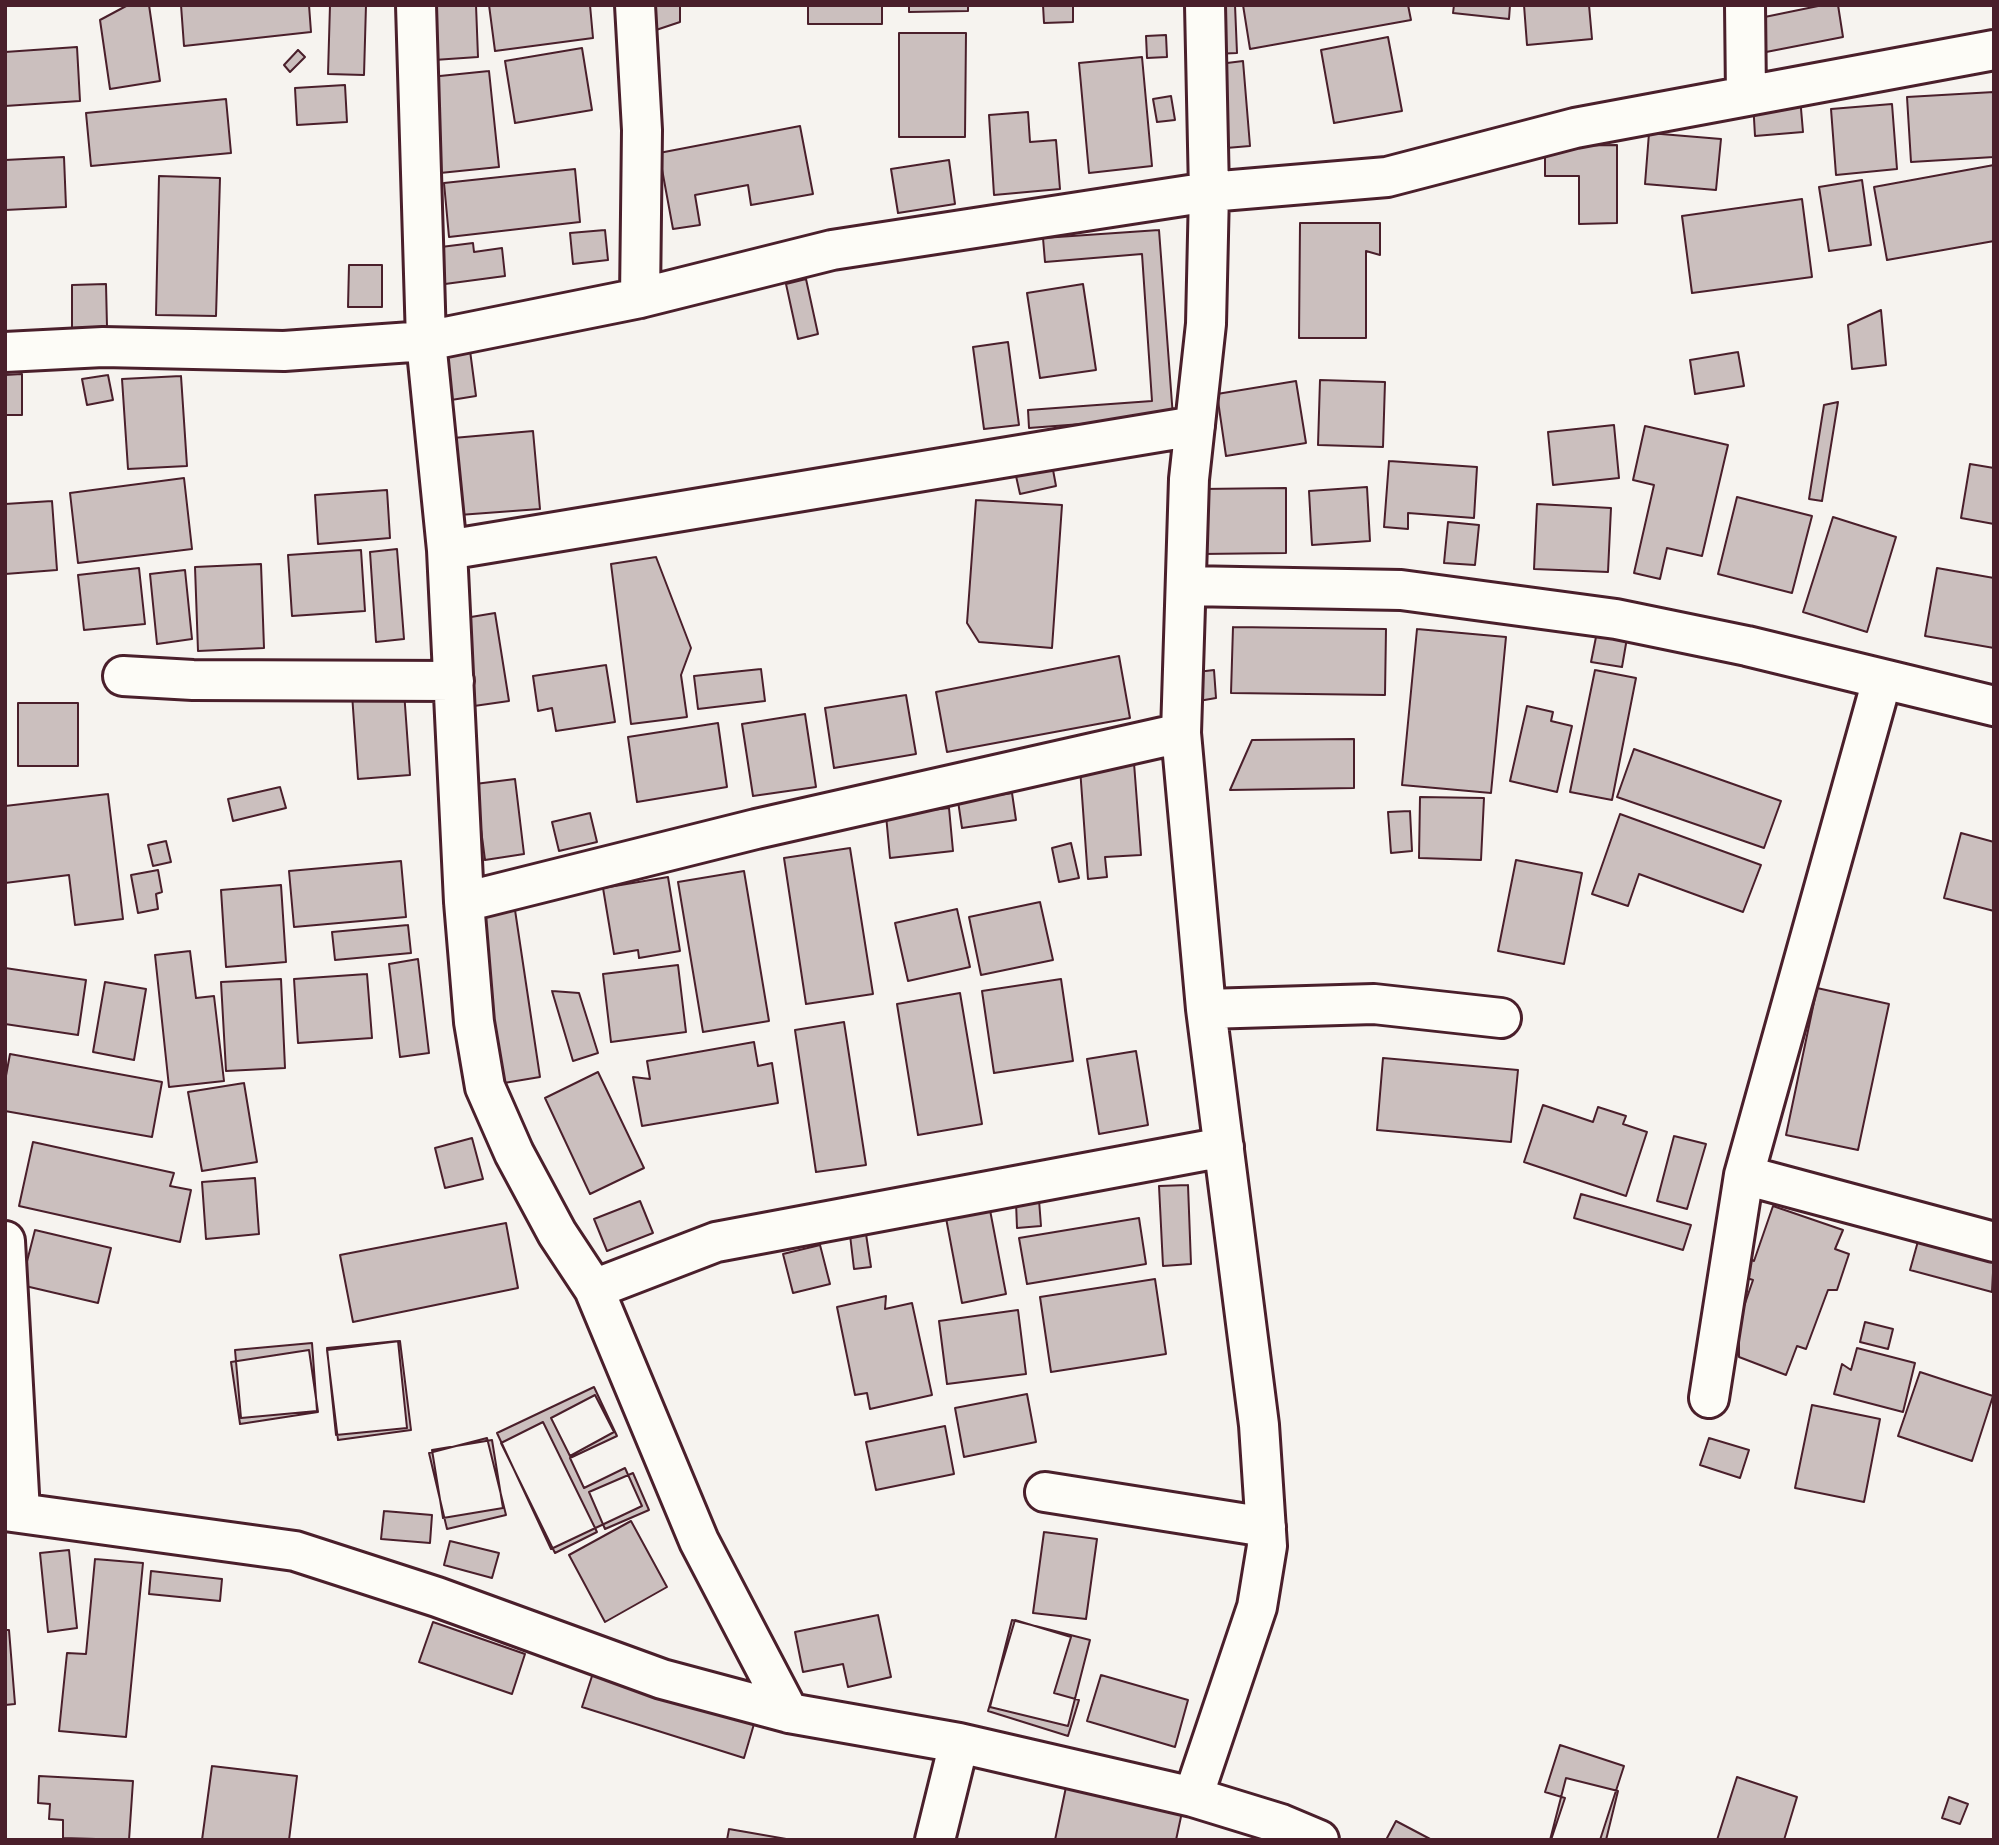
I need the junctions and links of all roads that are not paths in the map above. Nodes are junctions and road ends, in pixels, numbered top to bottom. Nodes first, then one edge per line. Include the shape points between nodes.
1 (416, 5) edge
2 (635, 5) edge
3 (1205, 5) edge
4 (1745, 5) edge
5 (1994, 50) edge
6 (1746, 96) junction
7 (1209, 192) junction
8 (640, 299) junction
9 (426, 341) junction
10 (5, 352) edge
11 (1195, 426) junction
12 (447, 550) junction
13 (1186, 586) junction
14 (122, 676) dead end
15 (1882, 680) junction
16 (454, 681) junction
17 (1994, 706) edge
18 (1181, 733) junction
19 (464, 902) junction
20 (1206, 1009) junction
21 (1501, 1018) dead end
22 (1224, 1147) junction
23 (1744, 1175) junction
24 (5, 1241) edge
25 (1994, 1242) edge
26 (594, 1289) junction
27 (1709, 1398) dead end
28 (1045, 1492) dead end
29 (13, 1511) edge
30 (1266, 1527) junction
31 (789, 1713) junction
32 (959, 1743) junction
33 (1193, 1797) junction
34 (935, 1840) edge
35 (1319, 1840) edge

1 - 9 street
2 - 8 street via 642,130
3 - 7 street
4 - 6 street
5 - 6 street
6 - 7 street via 1575,128 1387,177
7 - 8 street via 832,250
7 - 11 street via 1206,324
8 - 9 street
9 - 10 street via 284,351 103,347
9 - 12 street
11 - 12 street
11 - 13 street
12 - 16 street
13 - 15 street via 1401,590 1602,617 1747,646
13 - 18 street
14 - 16 street
15 - 17 street
15 - 23 street
16 - 19 street
18 - 19 street via 756,829
18 - 20 street
19 - 26 street via 474,1022 485,1087 520,1165
20 - 21 street via 1374,1004
20 - 22 street
22 - 26 street via 716,1242
22 - 30 street via 1259,1425
23 - 25 street
23 - 27 street
24 - 29 street
26 - 31 street via 698,1541
28 - 30 street
29 - 31 street via 295,1551 662,1679
30 - 33 street via 1257,1608
31 - 32 street
32 - 33 street
32 - 34 street
33 - 35 street

